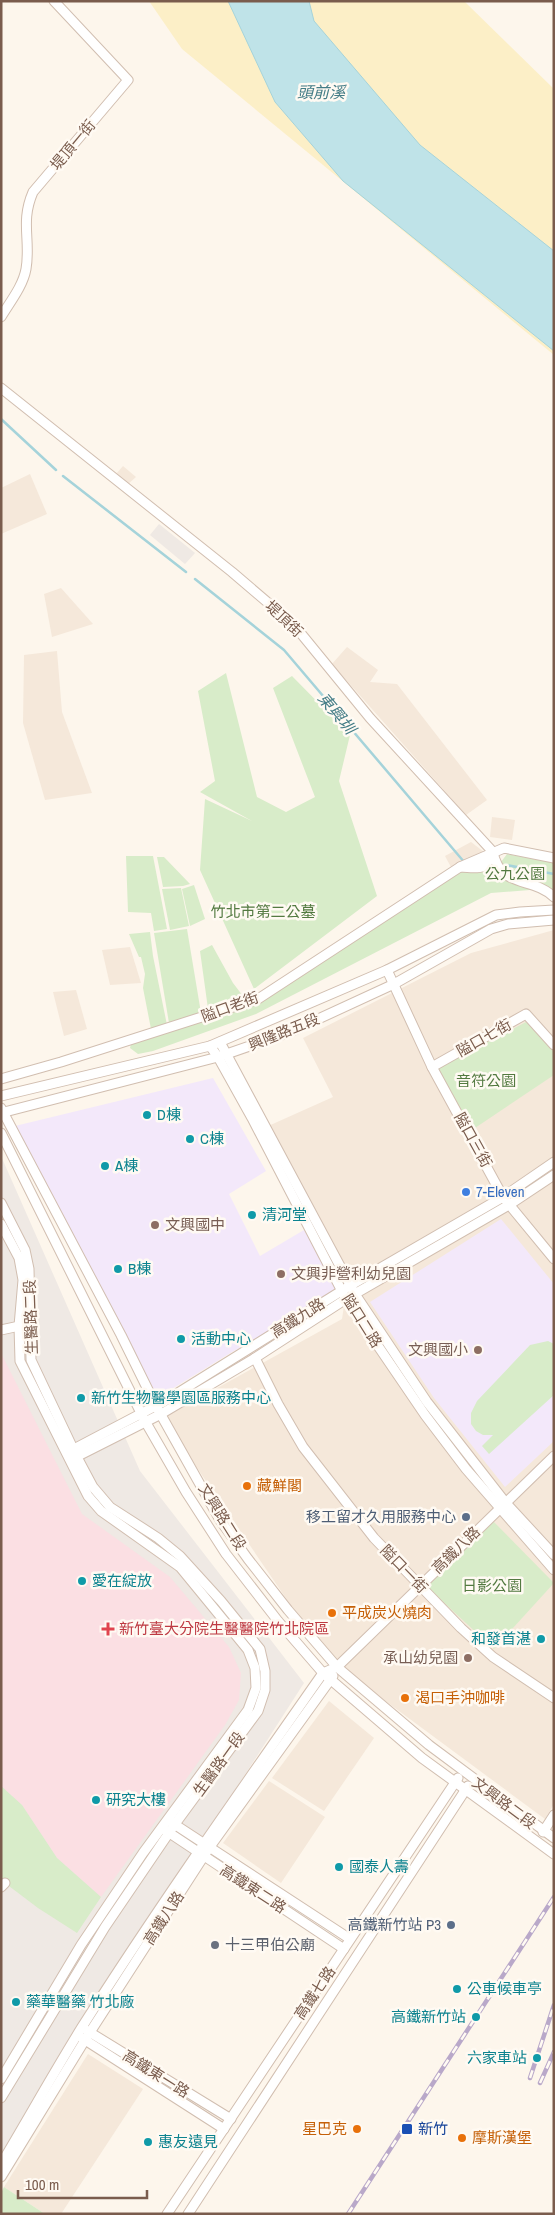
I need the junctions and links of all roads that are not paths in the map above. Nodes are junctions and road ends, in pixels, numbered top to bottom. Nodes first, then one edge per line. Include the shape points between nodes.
1 (54, 1) edge
2 (1, 316) edge
3 (1, 388) edge
4 (493, 852) junction
5 (554, 858) edge
6 (460, 867) junction
7 (480, 868) junction
8 (506, 876) junction
9 (554, 897) edge
10 (554, 910) edge
11 (554, 920) edge
12 (387, 970) junction
13 (394, 984) junction
14 (220, 1042) junction
15 (554, 1045) edge
16 (210, 1046) junction
17 (222, 1056) junction
18 (432, 1067) junction
19 (1, 1078) edge
20 (1, 1096) edge
21 (3, 1111) edge
22 (1, 1133) edge
23 (554, 1162) edge
24 (554, 1174) edge
25 (506, 1201) junction
26 (1, 1203) edge
27 (1, 1224) edge
28 (554, 1259) edge
29 (351, 1285) junction
30 (355, 1294) junction
31 (344, 1295) junction
32 (29, 1324) junction
33 (19, 1326) junction
34 (1, 1330) edge
35 (255, 1358) junction
36 (159, 1410) junction
37 (143, 1417) junction
38 (72, 1455) junction
39 (554, 1456) edge
40 (502, 1505) junction
41 (554, 1555) edge
42 (554, 1570) edge
43 (420, 1585) junction
44 (337, 1666) junction
45 (323, 1673) junction
46 (332, 1680) junction
47 (554, 1698) edge
48 (462, 1772) junction
49 (472, 1779) junction
50 (455, 1782) junction
51 (465, 1790) junction
52 (554, 1815) edge
53 (171, 1822) junction
54 (165, 1830) junction
55 (543, 1832) junction
56 (554, 1838) edge
57 (206, 1846) junction
58 (200, 1854) junction
59 (554, 1854) edge
60 (350, 1940) junction
61 (344, 1949) junction
62 (46, 2003) junction
63 (55, 2009) junction
64 (84, 2034) junction
65 (1, 2079) edge
66 (1, 2098) edge
67 (230, 2119) junction
68 (224, 2129) junction
69 (1, 2164) edge
70 (1, 2177) edge
71 (167, 2214) edge
72 (188, 2214) edge

1 - 2 street, 堤頂一街 via 128,80 33,192 26,207 26,269 18,290
3 - 4 street, 堤頂街 via 294,625 370,718
4 - 5 street, 隘口老街 via 504,848
4 - 6 street, 隘口老街
4 - 7 street via 489,863
4 - 8 street, 堤頂街 via 496,864
6 - 7 street
6 - 19 street, 隘口老街 via 258,999
7 - 8 street
8 - 9 street via 547,891
10 - 12 street, 興隆路五段 via 496,916
11 - 13 street, 興隆路五段 via 508,924 491,929
12 - 13 street, 隘口三街
12 - 14 street, 興隆路五段
13 - 17 street, 興隆路五段 via 290,1032
13 - 18 street, 隘口三街
14 - 16 street, 興隆路五段
14 - 17 street, 隘口二路
15 - 18 street, 隘口七街 via 526,1014
16 - 17 street, 隘口二路
16 - 20 street, 興隆路五段
17 - 21 street, 興隆路五段
17 - 29 street, 隘口二路
17 - 31 street, 隘口二路
18 - 25 street, 隘口三街
21 - 36 street, 文興路二段
22 - 37 street, 文興路二段
23 - 25 street, 高鐵九路
24 - 25 street, 高鐵九路
25 - 28 street, 隘口三街
25 - 29 street, 高鐵九路
25 - 30 street, 高鐵九路
26 - 32 street, 生醫路二段 via 24,1250 29,1269
27 - 33 street, 生醫路二段 via 19,1258 22,1272
29 - 30 street, 隘口二路
29 - 31 street, 高鐵九路
30 - 31 street, 高鐵九路
30 - 40 street, 隘口二路 via 427,1402
31 - 35 street, 高鐵九路
31 - 36 street, 高鐵九路
31 - 40 street, 隘口二路 via 425,1415 466,1469
32 - 33 street
32 - 38 street, 生醫路二段 via 31,1360
33 - 34 street
33 - 38 street, 生醫路二段 via 20,1361
35 - 36 street, 高鐵九路
35 - 43 street, 隘口一街 via 303,1447 374,1538
36 - 37 street, 高鐵九路
36 - 44 street, 文興路二段 via 220,1520 288,1610
37 - 38 street, 高鐵九路
37 - 45 street, 文興路二段 via 226,1554
38 - 53 street, 生醫路一段 via 88,1496 101,1511 180,1567 248,1650 255,1668 256,1688 248,1710
39 - 40 street, 高鐵八路
40 - 41 street, 隘口二路
40 - 42 street, 隘口二路
40 - 43 street, 高鐵八路
43 - 44 street, 高鐵八路
43 - 47 street, 隘口一街 via 493,1657
44 - 45 street, 高鐵八路
44 - 46 street, 高鐵八路
44 - 48 street, 文興路二段
45 - 46 street, 文興路二段
45 - 57 street, 高鐵八路
46 - 50 street, 文興路二段 via 422,1758
46 - 57 street, 高鐵八路
48 - 49 street, 文興路二段
48 - 50 street, 高鐵七路
49 - 51 street, 高鐵七路
49 - 55 street, 文興路二段
50 - 51 street, 文興路二段
50 - 60 street, 高鐵七路
51 - 59 street, 文興路二段
51 - 72 street, 高鐵七路
52 - 55 street
53 - 54 street, 生醫路一段
53 - 57 street, 高鐵東二路
54 - 58 street, 高鐵東二路
54 - 62 street, 生醫路一段 via 81,1945
54 - 63 street, 生醫路一段
55 - 56 street, 文興路二段
57 - 58 street, 高鐵八路
57 - 60 street, 高鐵東二路
58 - 61 street, 高鐵東二路
58 - 64 street, 高鐵八路
60 - 61 street, 高鐵七路
61 - 67 street, 高鐵七路
62 - 63 street
62 - 65 street, 生醫路一段
63 - 66 street, 生醫路一段
64 - 67 street, 高鐵東一路
64 - 68 street, 高鐵東一路
64 - 69 street, 高鐵八路
64 - 70 street, 高鐵八路
67 - 68 street, 高鐵七路
68 - 71 street, 高鐵七路

